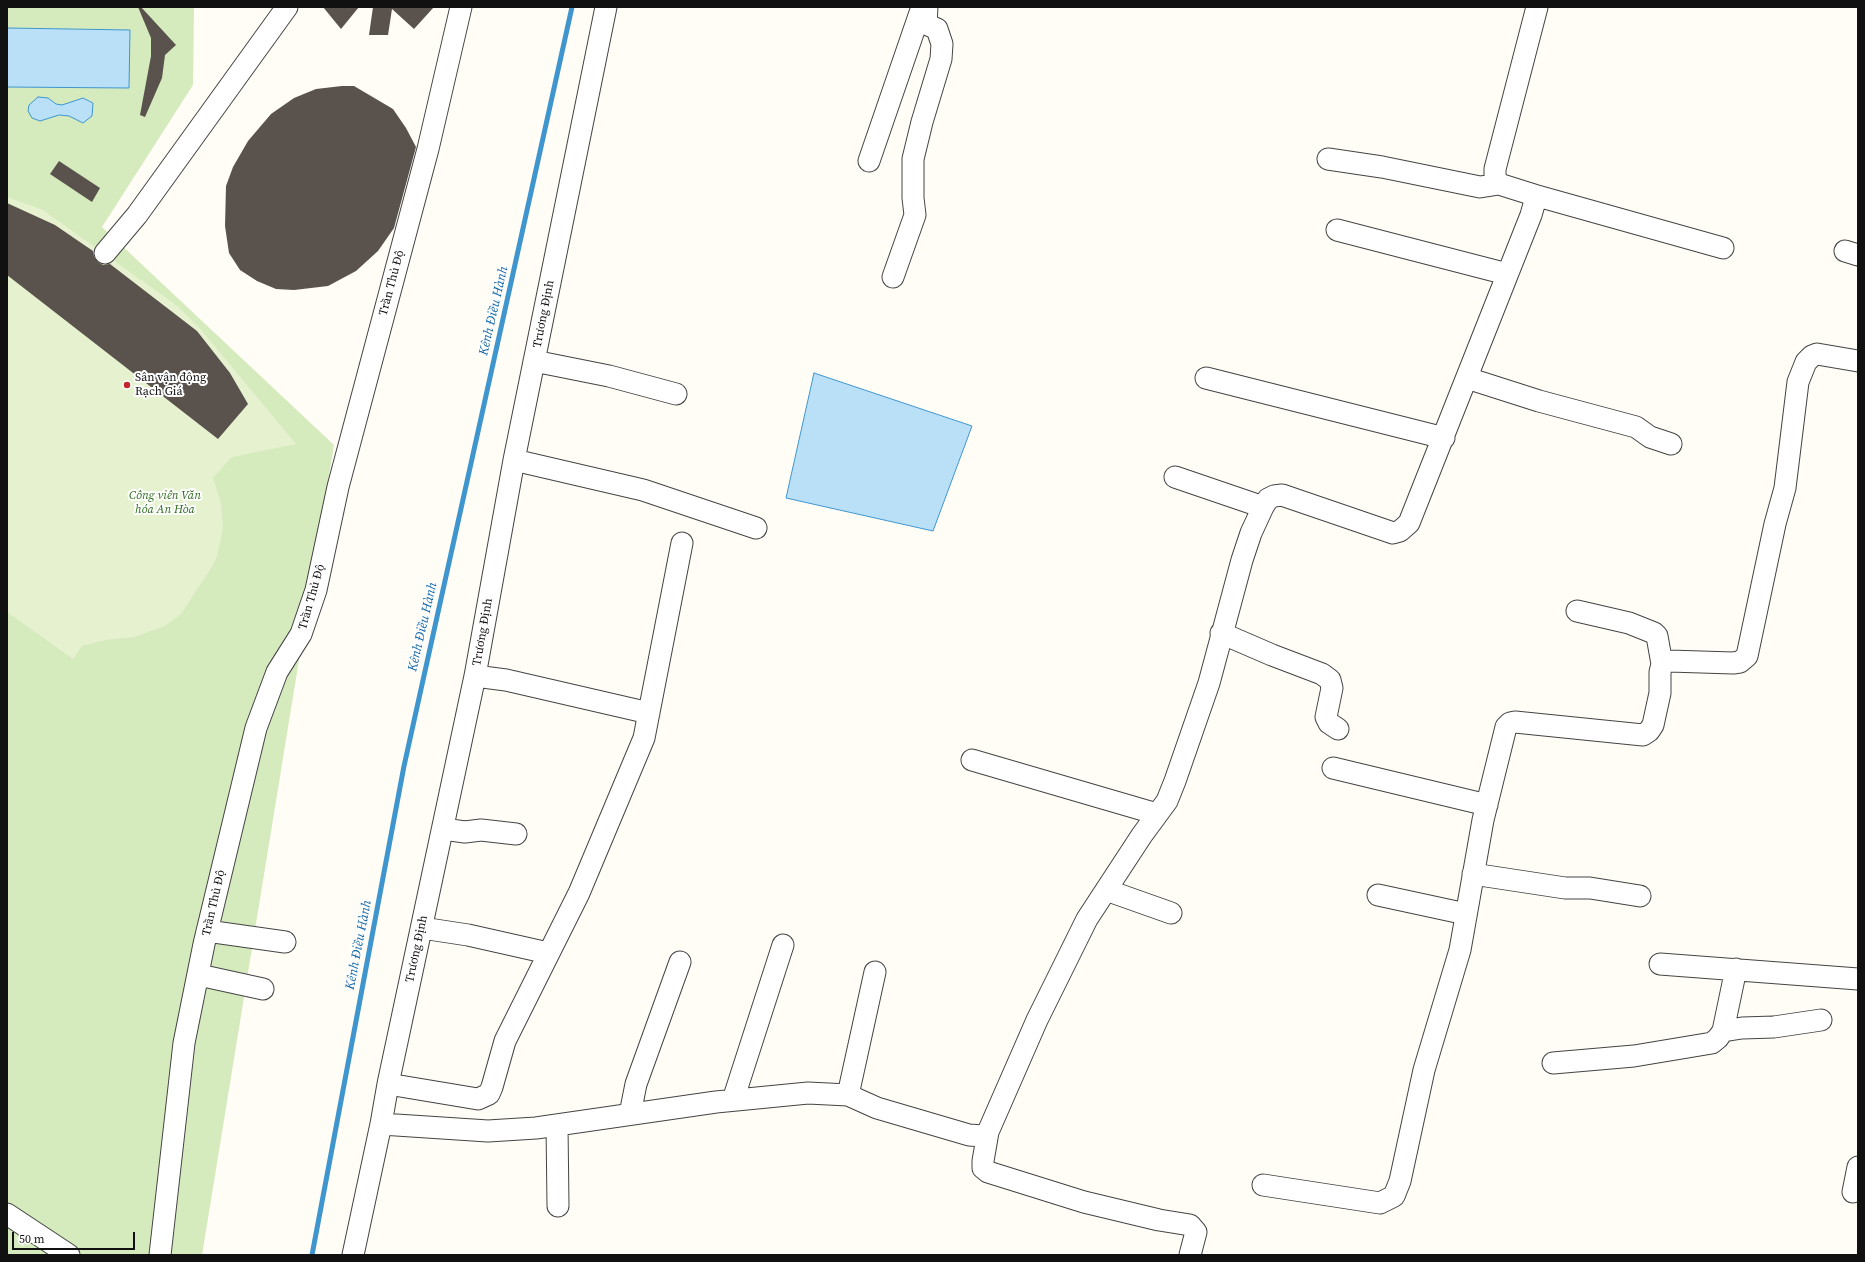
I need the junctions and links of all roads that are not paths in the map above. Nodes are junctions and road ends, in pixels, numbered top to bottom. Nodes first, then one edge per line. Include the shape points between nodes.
1 (287, 7) edge
2 (460, 7) edge
3 (606, 7) edge
4 (922, 7) edge
5 (927, 7) edge
6 (1537, 7) edge
7 (1328, 159) dead end
8 (869, 161) dead end
9 (1499, 184) junction
10 (1534, 195) junction
11 (1337, 230) dead end
12 (1723, 248) dead end
13 (105, 253) dead end
14 (1507, 274) junction
15 (893, 277) dead end
16 (534, 361) junction
17 (1858, 361) edge
18 (1206, 378) dead end
19 (1467, 378) junction
20 (676, 394) dead end
21 (1444, 438) junction
22 (1671, 444) dead end
23 (514, 460) junction
24 (1175, 477) dead end
25 (1263, 507) junction
26 (756, 528) dead end
27 (682, 543) dead end
28 (1577, 611) dead end
29 (1222, 633) junction
30 (1662, 664) junction
31 (475, 676) junction
32 (649, 714) junction
33 (1338, 729) dead end
34 (972, 760) dead end
35 (1333, 768) dead end
36 (1487, 805) junction
37 (1158, 814) junction
38 (443, 829) junction
39 (516, 834) dead end
40 (1473, 874) junction
41 (1106, 890) junction
42 (1378, 895) dead end
43 (1640, 896) dead end
44 (1171, 914) dead end
45 (1466, 914) junction
46 (422, 928) junction
47 (208, 932) junction
48 (285, 942) dead end
49 (783, 945) dead end
50 (548, 953) junction
51 (680, 962) dead end
52 (1660, 964) dead end
53 (1736, 969) junction
54 (875, 972) dead end
55 (199, 975) junction
56 (1858, 979) edge
57 (263, 989) dead end
58 (1821, 1020) dead end
59 (1723, 1031) junction
60 (1553, 1063) dead end
61 (388, 1084) junction
62 (848, 1095) junction
63 (733, 1100) junction
64 (630, 1114) junction
65 (381, 1124) junction
66 (556, 1125) junction
67 (988, 1132) junction
68 (1858, 1167) edge
69 (1263, 1185) dead end
70 (1853, 1192) dead end
71 (558, 1206) dead end
72 (7, 1214) edge
73 (69, 1255) edge
74 (160, 1255) edge
75 (353, 1255) edge
76 (1190, 1255) edge

1 - 13 street via 137,215
2 - 47 street, Trần Thủ Độ via 428,149 338,487 316,590 301,634 276,672 256,728
3 - 16 street, Trương Định
4 - 8 street
5 - 15 street via 926,24 937,29 942,44 941,59 914,159 915,215
6 - 9 street via 1495,169 1495,177
7 - 9 street via 1480,187
9 - 10 street
10 - 12 street
10 - 14 street via 1531,215
11 - 14 street
14 - 19 street
16 - 20 street via 609,376
16 - 23 street, Trương Định
17 - 30 street via 1817,354 1806,362 1798,382 1786,488 1775,524 1747,656 1740,662 1733,663 1669,661
18 - 21 street
19 - 21 street
19 - 22 street via 1539,401 1636,427 1650,437
21 - 25 street via 1409,523 1400,531 1393,533 1282,495 1268,499
23 - 26 street via 643,490
23 - 31 street, Trương Định
24 - 25 street
25 - 29 street via 1242,560
27 - 32 street
28 - 30 street via 1629,623 1654,633 1657,636
29 - 33 street via 1322,674 1330,680 1332,688 1326,717 1329,723
29 - 37 street via 1209,683 1175,781 1167,801
30 - 36 street via 1660,693 1653,725 1643,735 1556,725 1510,723 1506,727
31 - 32 street via 506,680
31 - 38 street, Trương Định
32 - 50 street via 644,738 579,893
34 - 37 street
35 - 36 street
36 - 40 street
37 - 41 street
38 - 39 street
38 - 46 street, Trương Định
40 - 43 street
40 - 45 street
41 - 44 street
41 - 67 street via 1087,919 1063,966
42 - 45 street
45 - 69 street via 1460,950 1424,1070 1400,1181 1394,1196 1380,1204
46 - 50 street via 468,935
46 - 61 street, Trương Định
47 - 48 street
47 - 55 street, Trần Thủ Độ
49 - 63 street
50 - 61 street via 504,1041 489,1094 478,1099
51 - 64 street via 636,1084
52 - 53 street
53 - 56 street
53 - 59 street
54 - 62 street
55 - 57 street
55 - 74 street, Trần Thủ Độ via 184,1043
58 - 59 street
59 - 60 street via 1712,1042 1699,1045 1634,1056
61 - 65 street, Trương Định
62 - 63 street via 808,1093
62 - 67 street via 876,1108 969,1135 983,1136
63 - 64 street
64 - 66 street
65 - 66 street via 488,1131
65 - 75 street, Trương Định
66 - 71 street
67 - 76 street via 983,1168 988,1172 1084,1202 1190,1225 1196,1232
68 - 70 street
72 - 73 street

